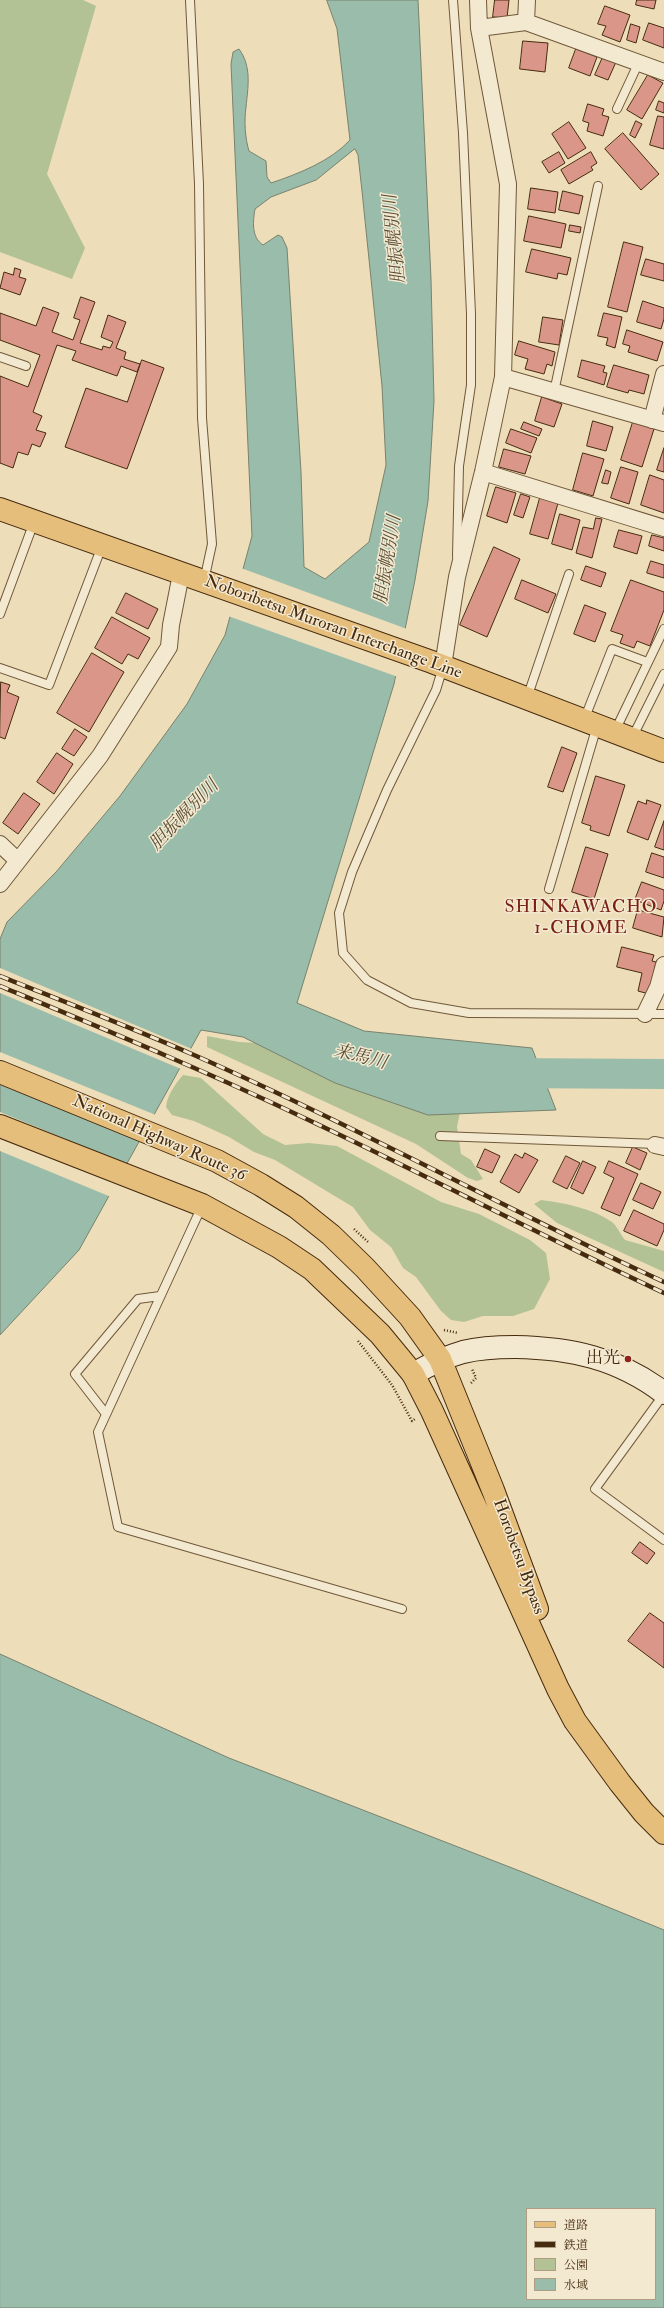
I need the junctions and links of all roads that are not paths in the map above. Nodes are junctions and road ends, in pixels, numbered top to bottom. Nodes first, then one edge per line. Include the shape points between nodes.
1 (190, 0) edge
2 (453, 0) edge
3 (478, 0) edge
4 (528, 0) edge
5 (526, 22) junction
6 (478, 28) junction
7 (638, 64) junction
8 (664, 72) edge
9 (617, 109) dead end
10 (598, 186) dead end
11 (0, 357) edge
12 (26, 366) dead end
13 (664, 374) edge
14 (503, 377) junction
15 (554, 392) junction
16 (658, 421) edge
17 (484, 472) junction
18 (0, 509) edge
19 (34, 521) junction
20 (664, 528) edge
21 (102, 546) junction
22 (181, 574) junction
23 (570, 574) dead end
24 (457, 577) junction
25 (208, 584) junction
26 (0, 614) edge
27 (664, 629) edge
28 (647, 662) junction
29 (438, 664) junction
30 (0, 668) edge
31 (664, 674) edge
32 (527, 698) junction
33 (607, 729) junction
34 (664, 751) edge
35 (0, 844) edge
36 (18, 861) junction
37 (0, 884) edge
38 (549, 889) dead end
39 (664, 965) edge
40 (645, 1014) junction
41 (664, 1014) edge
42 (0, 1072) edge
43 (0, 1126) edge
44 (440, 1136) dead end
45 (661, 1144) edge
46 (202, 1205) junction
47 (160, 1296) junction
48 (440, 1359) junction
49 (413, 1374) junction
50 (664, 1394) edge
51 (106, 1414) junction
52 (664, 1540) edge
53 (402, 1609) dead end
54 (599, 1753) junction
55 (664, 1833) edge

1 - 25 lane via 199,184 202,418 212,544
2 - 24 lane via 463,132 471,330 471,384 460,466
3 - 6 street
4 - 5 street
5 - 6 street
5 - 7 street
6 - 14 street via 508,184
7 - 8 street
7 - 9 lane
10 - 15 lane
11 - 12 lane
13 - 16 street
14 - 15 street
14 - 17 street
15 - 16 street
17 - 20 street
17 - 24 street
18 - 19 main road, Noboribetsu Muroran Interchange Line
19 - 21 main road, Noboribetsu Muroran Interchange Line
19 - 26 lane
21 - 22 main road, Noboribetsu Muroran Interchange Line
21 - 30 lane via 49,685
22 - 25 main road, Noboribetsu Muroran Interchange Line
22 - 36 street via 169,647 100,756
23 - 32 lane
24 - 29 street
25 - 29 main road, Noboribetsu Muroran Interchange Line
27 - 28 lane
28 - 33 lane
28 - 33 lane via 612,649
29 - 32 main road, Noboribetsu Muroran Interchange Line
29 - 40 lane via 436,690 387,790 352,872 339,913 343,952 367,980 411,1003 469,1013
31 - 33 lane
32 - 33 main road, Noboribetsu Muroran Interchange Line
33 - 34 main road, Noboribetsu Muroran Interchange Line
33 - 38 lane
35 - 36 street
36 - 37 street
39 - 40 street via 658,987
40 - 41 lane
42 - 48 main road, National Highway Route 36 via 217,1161 296,1207 331,1235 365,1268 410,1317
43 - 46 main road
44 - 45 lane
46 - 47 lane
46 - 49 main road via 247,1228 312,1269 353,1306
47 - 51 lane
47 - 51 lane via 138,1299 75,1374
48 - 49 main road
48 - 50 main road via 464,1352 499,1347 577,1352 607,1362 648,1381
48 - 54 main road, Horobetsu Bypass via 490,1482 535,1604
49 - 54 main road, Horobetsu Bypass via 558,1689 575,1721
50 - 52 lane via 595,1489
51 - 53 lane via 98,1432 118,1527
54 - 55 main road, Horobetsu Bypass via 644,1814

